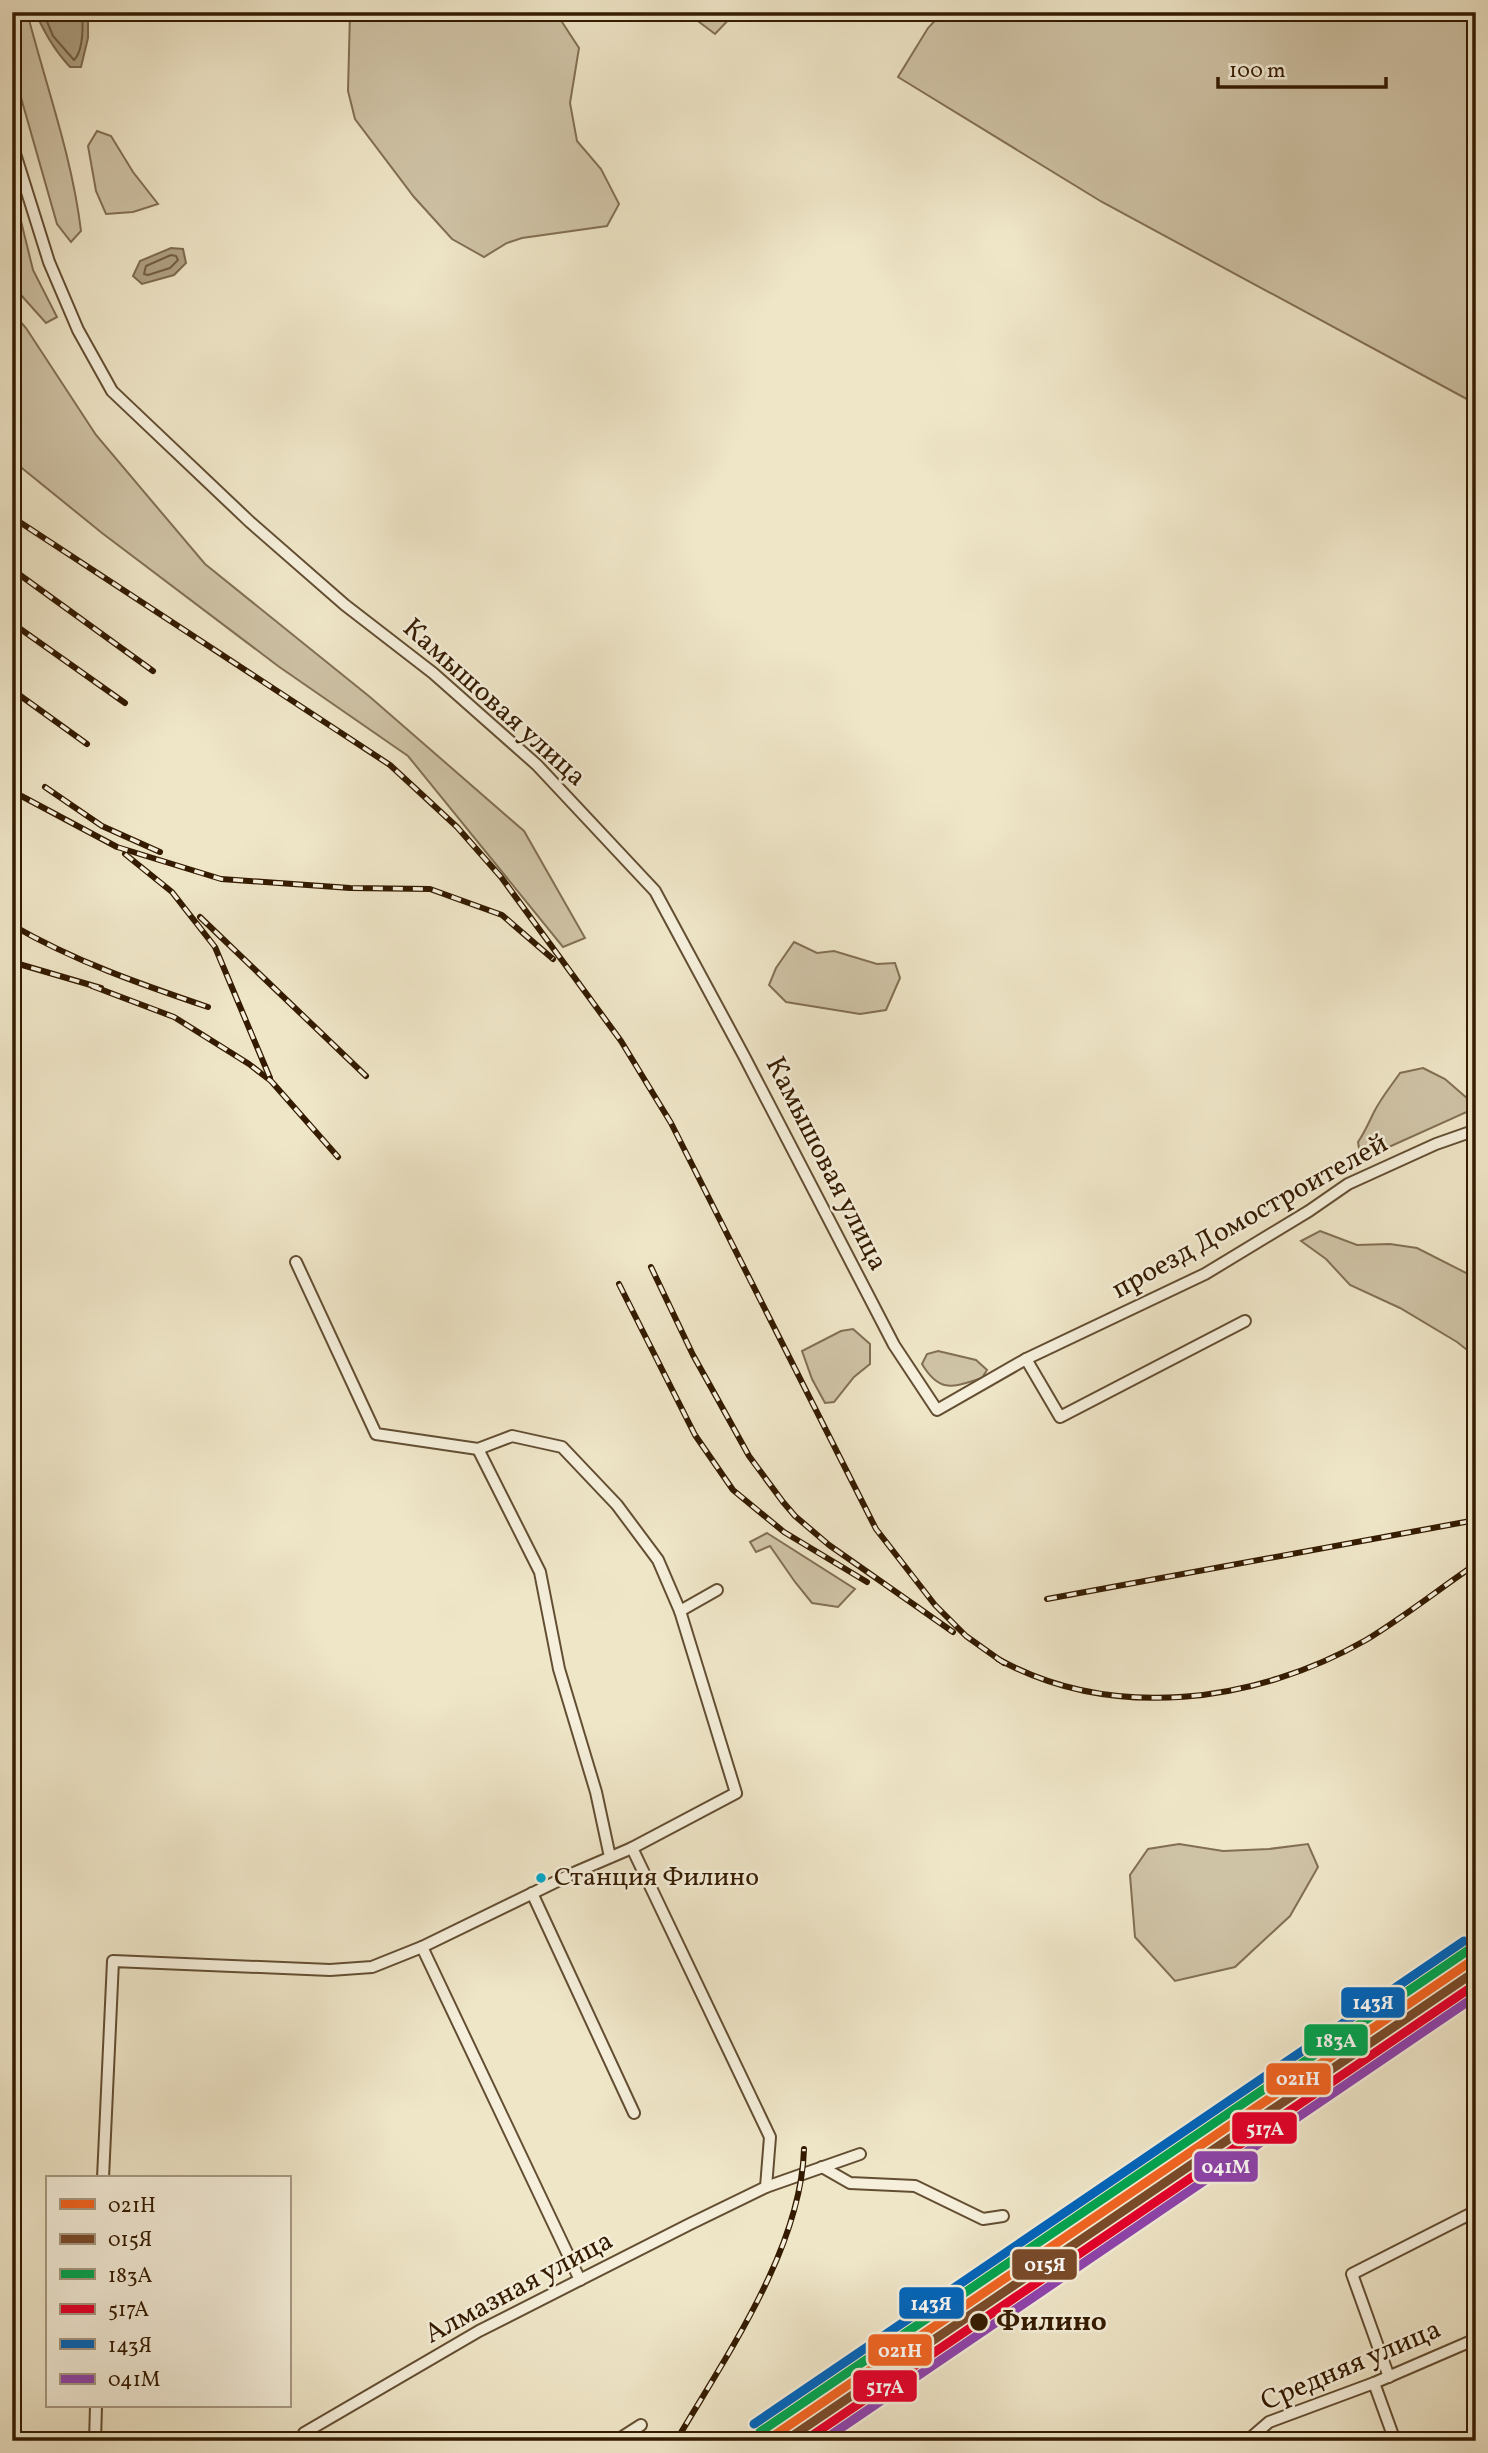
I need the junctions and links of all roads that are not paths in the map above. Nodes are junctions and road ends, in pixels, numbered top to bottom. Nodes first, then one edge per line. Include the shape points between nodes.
1 (12, 144) edge
2 (1476, 1130) edge
3 (296, 1262) dead end
4 (1245, 1321) dead end
5 (1026, 1359) junction
6 (937, 1410) joint
7 (478, 1449) junction
8 (717, 1590) dead end
9 (680, 1611) junction
10 (632, 1848) junction
11 (610, 1857) junction
12 (532, 1893) junction
13 (422, 1947) junction
14 (634, 2113) dead end
15 (860, 2154) dead end
16 (822, 2167) junction
17 (103, 2176) edge
18 (766, 2187) junction
19 (1476, 2211) edge
20 (1003, 2216) dead end
21 (580, 2280) junction
22 (1476, 2339) edge
23 (1389, 2377) junction
24 (1374, 2383) junction
25 (96, 2408) edge
26 (641, 2425) dead end
27 (95, 2441) edge
28 (302, 2441) edge
29 (616, 2441) edge
30 (1247, 2441) edge
31 (1395, 2441) edge

1 - 6 street, Камышовая улица via 49,262 78,330 112,391 250,522 537,765 655,891 894,1345
2 - 5 street, проезд Домостроителей via 1348,1184 1205,1274
3 - 7 street via 376,1434
4 - 5 street via 1060,1417
5 - 6 street, проезд Домостроителей
7 - 9 street via 512,1436 562,1447 617,1505 658,1560
7 - 11 street via 540,1572 559,1669 596,1792
8 - 9 street
9 - 10 street via 736,1793
10 - 11 street
10 - 18 street via 770,2137
11 - 12 street
12 - 13 street
12 - 14 street
13 - 17 street via 372,1967 345,1970 113,1961
13 - 21 street
15 - 16 street, Алмазная улица
16 - 18 street, Алмазная улица
16 - 20 street via 850,2183 915,2186 983,2219
18 - 21 street, Алмазная улица
19 - 23 street via 1352,2274
21 - 28 street, Алмазная улица via 480,2331 304,2433
22 - 23 street, Средняя улица
23 - 24 street, Средняя улица
24 - 30 street, Средняя улица via 1269,2422
24 - 31 street
25 - 27 street
26 - 29 street

